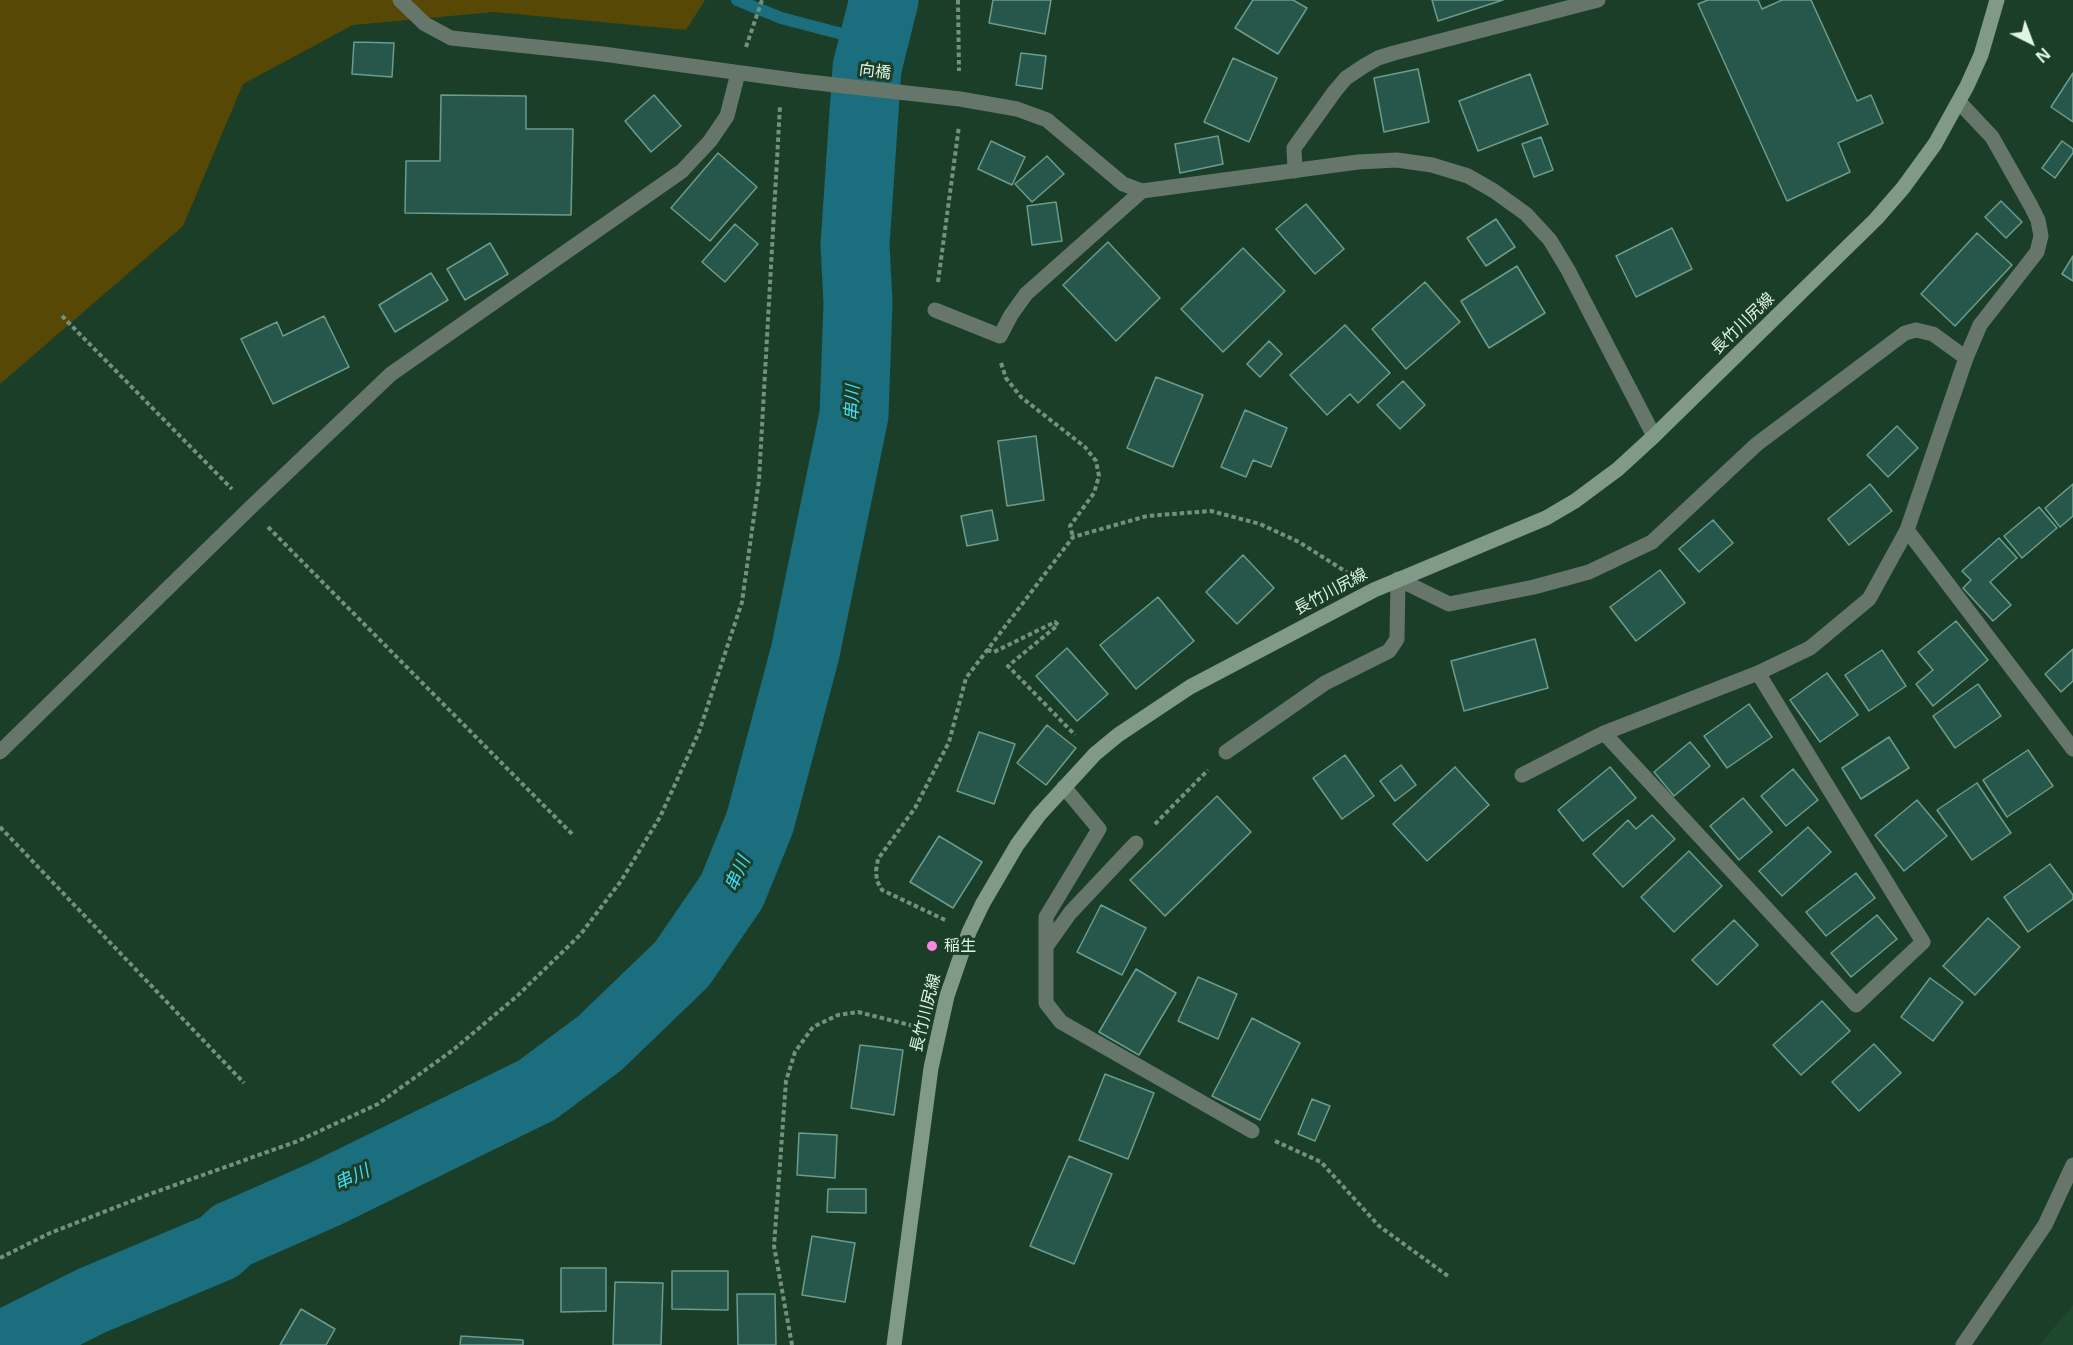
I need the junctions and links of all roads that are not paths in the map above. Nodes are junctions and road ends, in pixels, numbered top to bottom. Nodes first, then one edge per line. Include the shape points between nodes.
1 (400, 0) edge
2 (1598, 0) edge
3 (1997, 0) edge
4 (738, 73) junction
5 (1959, 102) junction
6 (1295, 171) junction
7 (1142, 190) junction
8 (935, 310) road end
9 (1966, 358) junction
10 (1654, 436) junction
11 (1907, 530) junction
12 (1398, 579) junction
13 (1758, 674) junction
14 (1604, 733) junction
15 (2073, 749) edge
16 (0, 752) edge
17 (1226, 752) road end
18 (1522, 775) dead end
19 (1064, 787) junction
20 (1136, 843) road end
21 (1048, 944) junction
22 (1252, 1131) road end
23 (2073, 1165) edge
24 (894, 1345) edge
25 (1963, 1345) edge

1 - 4 street, 向橋 via 425,24 451,38
2 - 6 street via 1378,58 1346,78 1335,91 1294,148
3 - 5 main road, 長竹川尻線 via 1981,55
4 - 7 street, 向橋 via 1017,109 1047,120 1123,184
4 - 16 street via 727,116 682,171 391,374
5 - 9 street via 1992,137 2031,206 2042,236 2037,252 1980,325
5 - 10 main road, 長竹川尻線 via 1920,166 1876,219
6 - 7 street
6 - 10 street via 1397,160 1468,176 1494,190 1526,214 1550,240
7 - 8 street via 1026,294 1000,336
9 - 11 street
9 - 12 street via 1933,334 1916,330 1905,333 1757,444 1652,542 1590,572 1449,604
10 - 12 main road, 長竹川尻線 via 1592,490 1546,518
11 - 13 street via 1869,599 1810,648
11 - 15 street
12 - 17 street via 1397,639 1389,651 1324,683
12 - 19 main road, 長竹川尻線 via 1190,687 1118,735
13 - 14 street
13 - 14 street via 1923,942 1856,1005
14 - 18 street
19 - 21 street via 1099,829 1046,917
19 - 24 main road, 長竹川尻線 via 1017,845 993,884 969,932 947,996 931,1068
20 - 21 street via 1070,913
21 - 22 street via 1046,1003 1061,1022
23 - 25 street via 2045,1225

